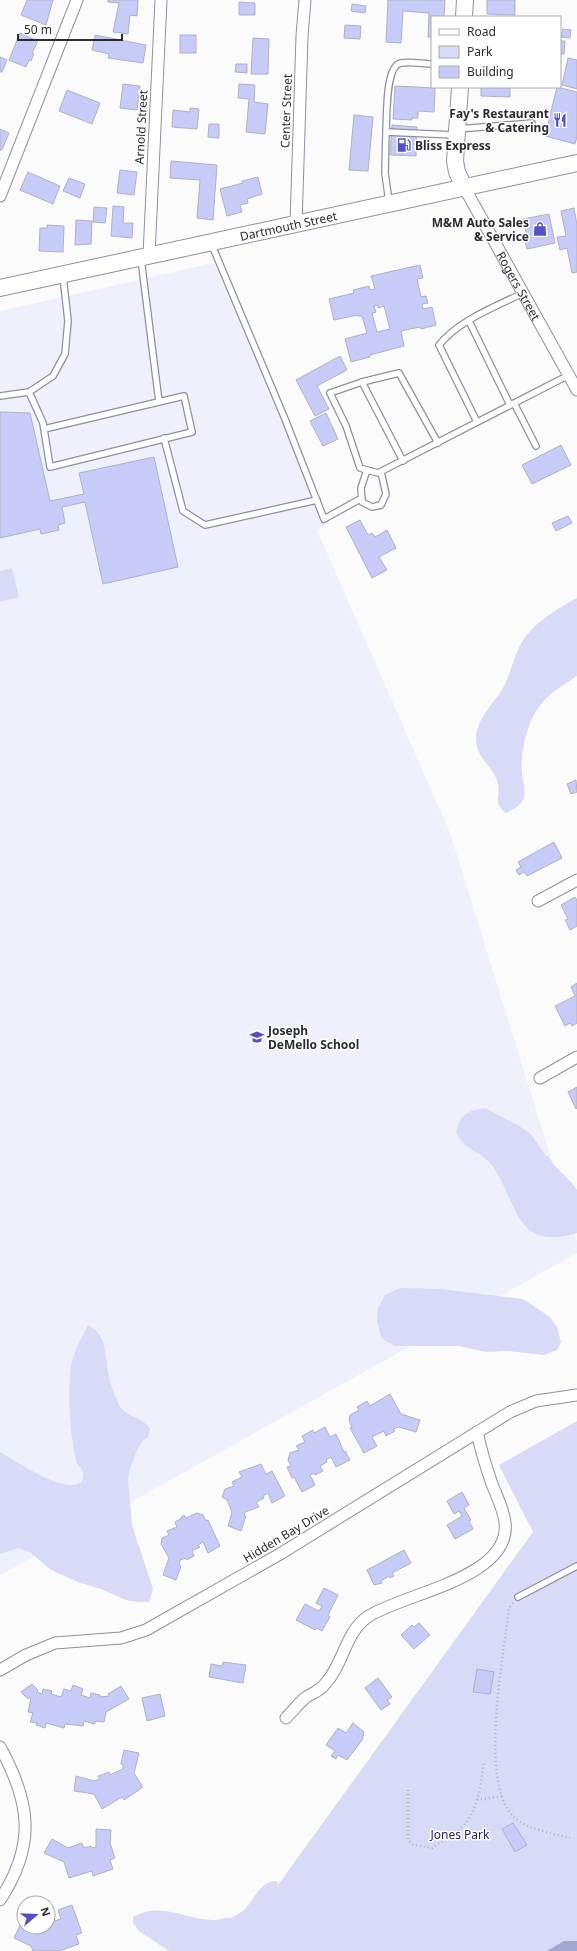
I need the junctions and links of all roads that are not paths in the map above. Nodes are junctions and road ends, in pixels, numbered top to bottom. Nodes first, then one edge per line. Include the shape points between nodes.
1 (77, 0) edge
2 (161, 0) edge
3 (305, 0) edge
4 (465, 0) edge
5 (464, 16) edge
6 (431, 64) edge
7 (460, 88) edge
8 (532, 123) dead end
9 (386, 132) junction
10 (457, 132) junction
11 (577, 163) edge
12 (464, 187) junction
13 (0, 196) edge
14 (390, 203) junction
15 (296, 224) junction
16 (211, 242) junction
17 (145, 256) junction
18 (62, 274) junction
19 (0, 288) edge
20 (523, 293) junction
21 (468, 321) junction
22 (569, 375) junction
23 (362, 382) junction
24 (577, 390) edge
25 (29, 392) junction
26 (0, 396) edge
27 (159, 402) junction
28 (512, 404) junction
29 (477, 422) junction
30 (44, 426) junction
31 (164, 438) junction
32 (438, 443) junction
33 (536, 446) dead end
34 (403, 461) junction
35 (367, 470) junction
36 (381, 472) junction
37 (362, 498) junction
38 (317, 500) junction
39 (577, 880) edge
40 (538, 901) dead end
41 (577, 1057) edge
42 (540, 1078) dead end
43 (577, 1395) edge
44 (477, 1432) junction
45 (577, 1566) edge
46 (518, 1597) road end
47 (0, 1670) edge
48 (286, 1718) dead end
49 (0, 1747) edge
50 (0, 1900) edge

1 - 13 street
2 - 17 street, Arnold Street
3 - 15 street, Center Street
4 - 5 main road
6 - 9 lane via 400,62 395,66 389,77
7 - 10 main road, Rogers Street
8 - 10 lane
9 - 10 lane
9 - 14 lane via 385,173
10 - 12 main road, Rogers Street via 455,161
11 - 12 main road, Dartmouth Street
12 - 14 main road, Dartmouth Street
12 - 20 street, Rogers Street
14 - 15 main road, Dartmouth Street
15 - 16 main road, Dartmouth Street
16 - 17 main road, Dartmouth Street
16 - 38 lane
17 - 18 main road, Dartmouth Street
17 - 27 lane
18 - 19 main road, Dartmouth Street
18 - 25 lane via 68,321 65,354 53,376
20 - 21 lane
20 - 22 street, Rogers Street
21 - 28 lane
21 - 29 lane via 447,335 439,345
22 - 24 street, Rogers Street
22 - 28 lane
23 - 32 lane via 399,373
23 - 34 lane
23 - 35 lane via 330,393 346,426 360,468
25 - 26 lane
25 - 30 lane
27 - 30 lane
27 - 31 lane via 184,396 192,432
28 - 29 lane
28 - 33 lane
29 - 32 lane
30 - 31 lane via 50,467
31 - 38 lane via 183,511 205,525
32 - 34 lane
34 - 36 lane
35 - 36 lane
35 - 37 lane via 361,488
36 - 37 lane via 386,494 381,505 372,507 362,502
37 - 38 lane via 324,519
39 - 40 street
41 - 42 street
43 - 44 street, Hidden Bay Drive via 528,1404
44 - 47 street, Hidden Bay Drive via 280,1554 146,1630 121,1638 55,1643 26,1655
44 - 48 street via 503,1512 506,1529 498,1551 468,1574 384,1608 363,1620 350,1638 325,1685 305,1698
45 - 46 lane
49 - 50 street via 22,1794 25,1823 18,1867

